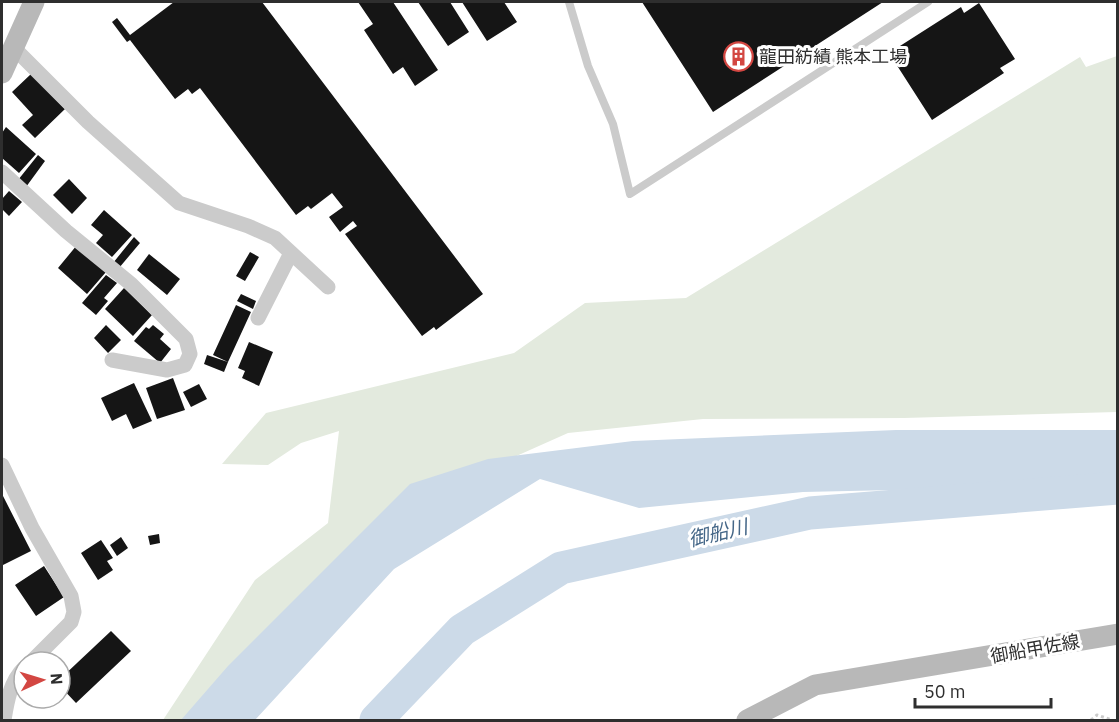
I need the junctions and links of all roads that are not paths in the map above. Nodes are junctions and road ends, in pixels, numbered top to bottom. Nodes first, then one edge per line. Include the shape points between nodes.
1 (34, 2) edge
2 (568, 2) edge
3 (928, 2) edge
4 (13, 47) junction
5 (2, 73) edge
6 (2, 172) edge
7 (291, 253) junction
8 (328, 287) dead end
9 (258, 318) dead end
10 (112, 360) dead end
11 (2, 465) edge
12 (1118, 634) edge
13 (43, 650) edge
14 (12, 686) edge
15 (4, 720) edge
16 (747, 720) edge

1 - 4 main road
2 - 3 lane via 612,124 630,194
4 - 5 main road
4 - 7 street via 88,122 179,203 257,230
6 - 10 street via 131,284 186,339 190,354 185,365 167,370
7 - 8 street
7 - 9 street
11 - 13 street via 71,596 71,622
12 - 16 main road, 御船甲佐線 via 814,685
14 - 15 street

